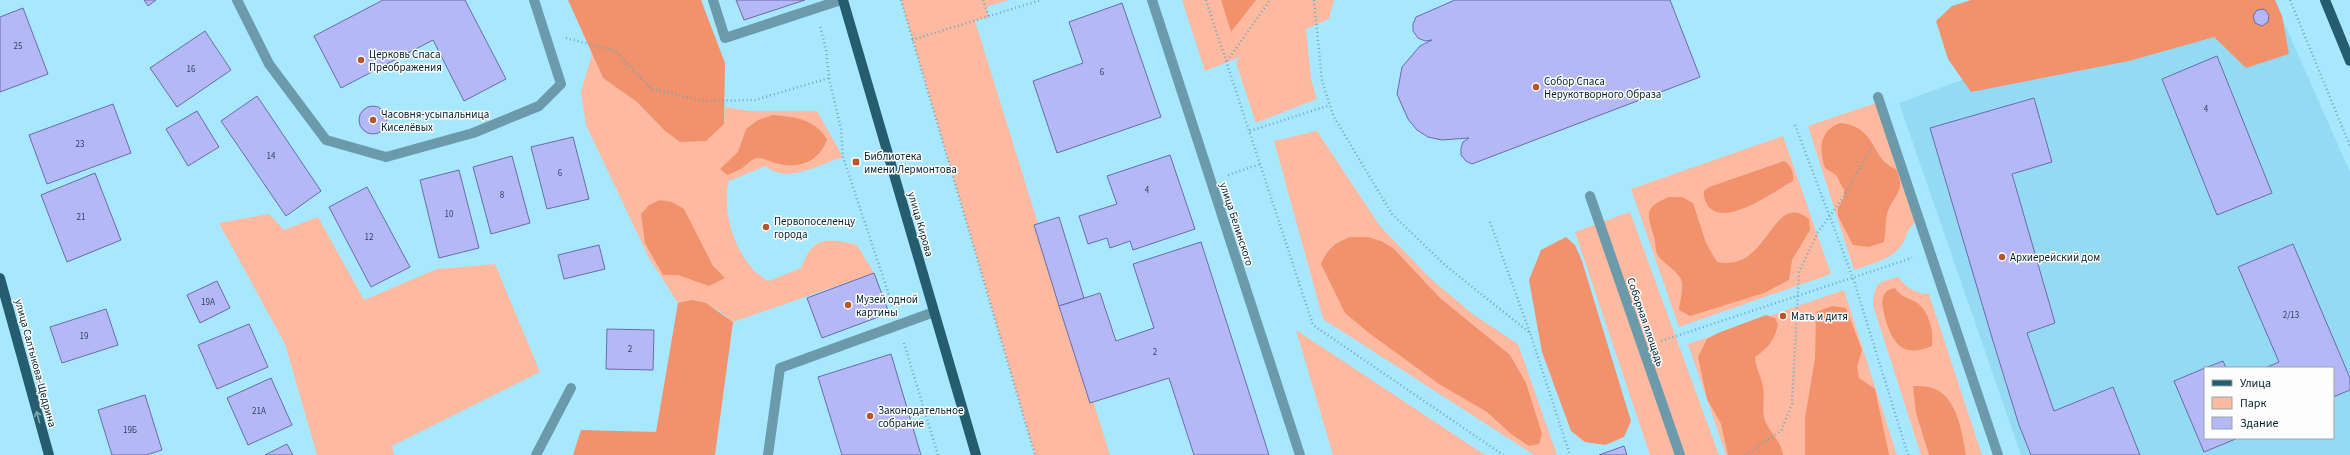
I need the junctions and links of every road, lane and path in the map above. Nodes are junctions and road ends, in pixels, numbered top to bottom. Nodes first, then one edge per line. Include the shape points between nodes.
1 (237, 0) edge
2 (534, 0) edge
3 (713, 0) edge
4 (842, 0) edge
5 (901, 0) edge
6 (983, 0) edge
7 (1041, 0) edge
8 (1152, 0) edge
9 (1206, 0) edge
10 (1270, 0) edge
11 (1314, 0) edge
12 (2290, 0) edge
13 (2326, 0) edge
14 (989, 16) junction
15 (546, 36) junction
16 (912, 40) junction
17 (2347, 44) edge
18 (826, 49) dead end
19 (1227, 61) junction
20 (2350, 62) edge
21 (829, 78) junction
22 (1878, 96) dead end
23 (1330, 105) junction
24 (1887, 123) junction
25 (1795, 125) dead end
26 (1250, 131) junction
27 (2350, 146) edge
28 (1260, 164) junction
29 (1211, 181) junction
30 (1590, 196) dead end
31 (1829, 216) junction
32 (1490, 222) dead end
33 (1930, 252) junction
34 (0, 278) edge
35 (1852, 278) junction
36 (1798, 296) junction
37 (934, 312) junction
38 (899, 325) junction
39 (1530, 333) junction
40 (1643, 347) junction
41 (571, 388) dead end
42 (48, 455) edge
43 (536, 455) edge
44 (768, 455) edge
45 (938, 455) edge
46 (976, 455) edge
47 (1035, 455) edge
48 (1300, 455) edge
49 (1503, 455) edge
50 (1570, 455) edge
51 (1680, 455) edge
52 (1744, 455) edge
53 (1908, 455) edge
54 (1998, 455) edge

1 - 15 street via 269,64 326,140 386,157 474,133 539,106 561,84
2 - 15 street
3 - 4 street via 725,38
4 - 37 main road, улица Кирова
5 - 16 path
6 - 14 path
7 - 14 path
8 - 29 street, улица Белинского
9 - 19 path
10 - 19 path
11 - 23 path via 1322,81
12 - 27 path
13 - 17 main road
14 - 16 path
15 - 21 path via 615,51 651,89 705,101 755,100
16 - 47 path
17 - 20 main road
18 - 21 path
19 - 26 path
21 - 38 path via 841,129 843,157
22 - 24 street
23 - 26 path
23 - 39 path via 1334,117 1392,214 1446,266
24 - 31 path via 1844,196
24 - 33 street
25 - 31 path
26 - 28 path
28 - 29 path
28 - 49 path via 1313,325
29 - 48 street, улица Белинского
30 - 40 street, Соборная площадь
31 - 35 path
31 - 36 path via 1818,232 1799,272
32 - 39 path
33 - 35 path
33 - 54 street
42 -> 34 main road, улица Салтыкова-Щедрина
35 - 36 path
35 - 53 path
36 - 40 path
36 - 52 path via 1792,404 1781,431
37 - 38 street
37 - 46 main road, улица Кирова
38 - 44 street via 780,368
38 - 45 path
39 - 50 path
40 - 51 street, Соборная площадь
41 - 43 street

